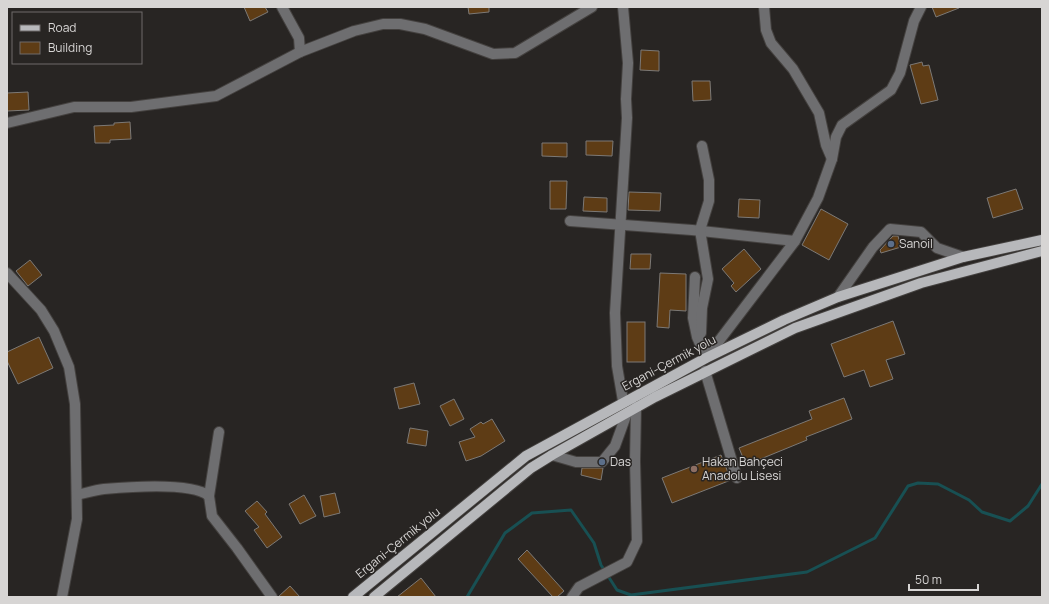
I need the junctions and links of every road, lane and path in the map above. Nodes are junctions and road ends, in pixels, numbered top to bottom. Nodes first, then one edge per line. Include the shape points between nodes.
1 (282, 7) edge
2 (592, 7) edge
3 (623, 7) edge
4 (764, 7) edge
5 (921, 7) edge
6 (300, 52) junction
7 (7, 122) edge
8 (702, 146) dead end
9 (832, 160) junction
10 (570, 221) dead end
11 (621, 225) junction
12 (700, 230) junction
13 (1042, 240) edge
14 (795, 241) junction
15 (1042, 251) edge
16 (963, 257) junction
17 (7, 273) edge
18 (695, 277) dead end
19 (838, 297) junction
20 (697, 338) junction
21 (706, 358) junction
22 (705, 371) junction
23 (623, 402) junction
24 (636, 407) junction
25 (627, 413) junction
26 (219, 432) dead end
27 (552, 455) junction
28 (737, 478) dead end
29 (77, 495) junction
30 (209, 496) junction
31 (62, 597) edge
32 (272, 597) edge
33 (353, 597) edge
34 (374, 597) edge
35 (572, 597) edge

1 - 6 street via 299,38
2 - 6 street via 515,53 493,54 425,29 400,24 383,24 354,31
3 - 11 street via 628,63
4 - 9 street via 766,30 771,43 793,69 819,112
5 - 9 street via 914,21 900,73 891,90 842,125 836,137
6 - 7 street via 216,96 131,107 74,106
8 - 12 street via 709,180 709,201
9 - 14 street via 818,198
10 - 11 street
11 - 12 street
11 - 23 street via 615,313 617,366
12 - 14 street
12 - 20 street via 708,279 702,308 701,333
13 - 16 main road, Ergani-Çermik yolu
14 - 21 street
15 - 22 main road, Ergani-Çermik yolu via 921,283 851,307 795,328
16 - 19 main road, Ergani-Çermik yolu
16 - 19 street via 937,248 921,232 890,229 873,247
17 - 29 street via 41,310 54,331 69,367 75,404
18 - 20 street via 693,318
19 - 21 main road, Ergani-Çermik yolu
20 - 21 street
21 - 23 main road, Ergani-Çermik yolu
22 - 24 main road, Ergani-Çermik yolu
22 - 28 street
23 - 33 main road, Ergani-Çermik yolu via 526,456
24 - 25 main road, Ergani-Çermik yolu
24 - 35 street via 637,541 627,562 579,587
25 - 27 main road, Ergani-Çermik yolu
25 - 27 street via 615,446 602,462 576,462
26 - 30 street
27 - 34 main road, Ergani-Çermik yolu via 510,484
29 - 30 street via 104,489 181,486 204,492
29 - 31 street via 77,519
30 - 32 street via 212,516

